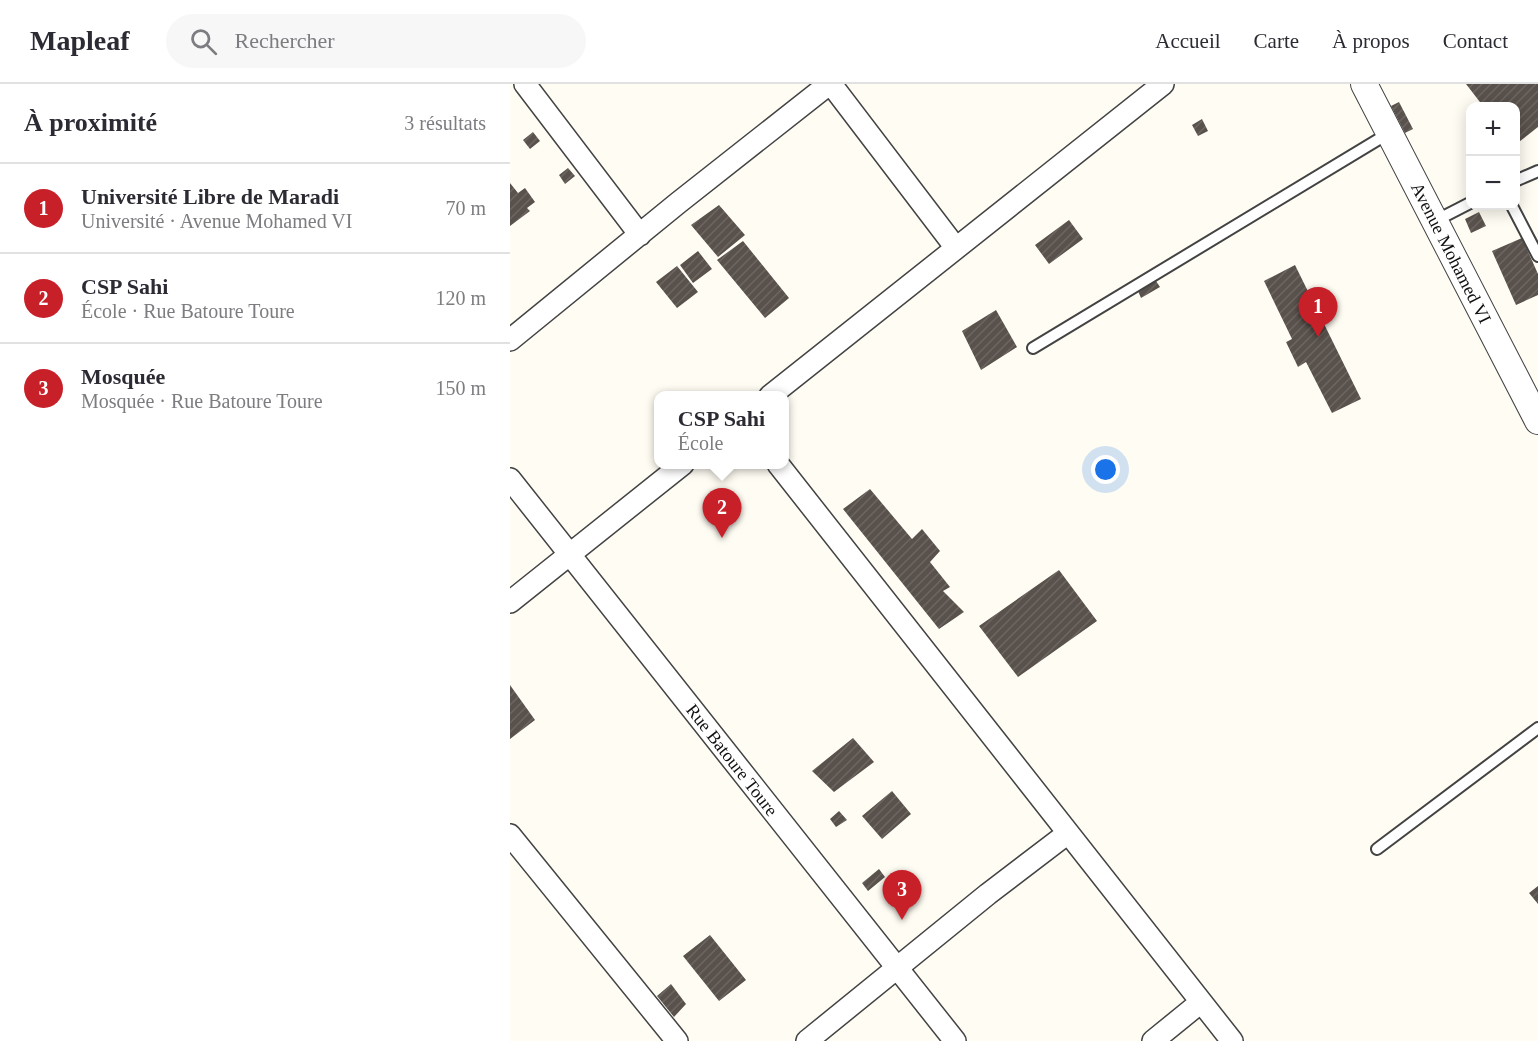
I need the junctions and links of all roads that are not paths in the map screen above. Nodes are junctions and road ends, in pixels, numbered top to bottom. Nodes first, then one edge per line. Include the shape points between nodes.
1 (525, 84) edge
2 (830, 84) edge
3 (1163, 84) edge
4 (1364, 84) edge
5 (1389, 133) junction
6 (1538, 171) edge
7 (1520, 179) edge
8 (1466, 205) edge
9 (1514, 210) edge
10 (1435, 221) junction
11 (640, 235) junction
12 (956, 248) junction
13 (1538, 256) edge
14 (510, 340) edge
15 (1033, 348) dead end
16 (776, 391) edge
17 (1538, 421) edge
18 (678, 469) edge
19 (781, 469) edge
20 (510, 479) edge
21 (570, 554) junction
22 (510, 602) edge
23 (1538, 728) edge
24 (1068, 833) junction
25 (510, 835) edge
26 (1377, 849) dead end
27 (898, 969) junction
28 (1201, 1002) junction
29 (677, 1041) edge
30 (807, 1041) edge
31 (955, 1041) edge
32 (1153, 1041) edge
33 (1232, 1041) edge

1 - 11 street
2 - 11 street
2 - 12 street
3 - 12 street
4 - 5 street, Avenue Mohamed VI
5 - 10 street, Avenue Mohamed VI
5 - 15 lane
6 - 7 lane
8 - 10 lane
9 - 13 lane
10 - 17 street, Avenue Mohamed VI
11 - 14 street
12 - 16 street
18 - 21 street
19 - 24 street
20 - 21 street, Rue Batoure Toure
21 - 22 street
21 - 27 street, Rue Batoure Toure
23 - 26 lane
24 - 27 street
24 - 28 street
25 - 29 street
27 - 30 street
27 - 31 street, Rue Batoure Toure
28 - 32 street
28 - 33 street

